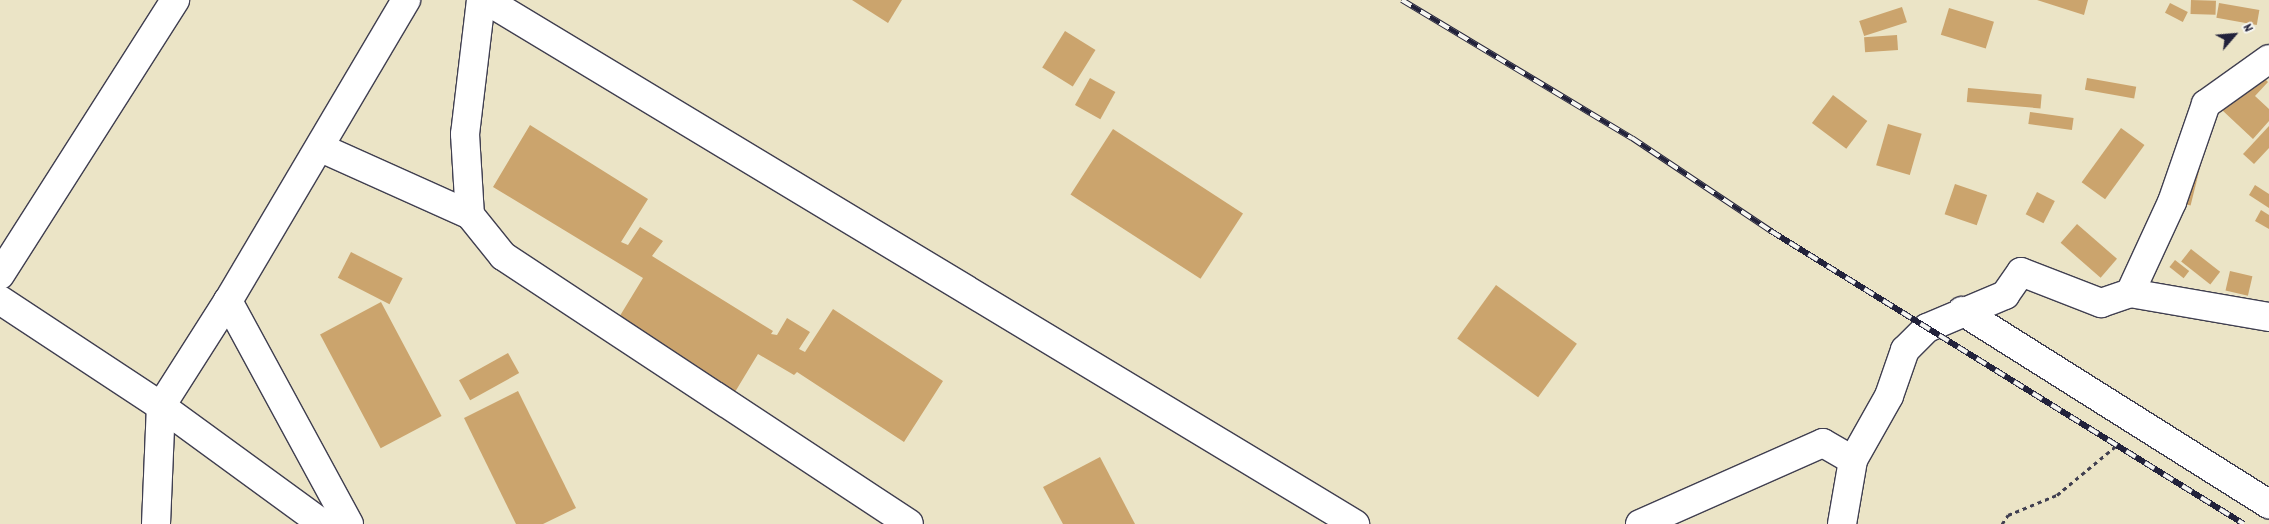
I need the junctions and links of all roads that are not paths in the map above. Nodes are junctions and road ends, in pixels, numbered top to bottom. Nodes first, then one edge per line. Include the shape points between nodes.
1 (175, 0) edge
2 (406, 0) edge
3 (481, 0) edge
4 (486, 0) edge
5 (2269, 59) edge
6 (321, 148) junction
7 (470, 216) junction
8 (0, 275) edge
9 (2130, 294) junction
10 (0, 300) edge
11 (228, 301) junction
12 (1962, 311) junction
13 (2269, 317) edge
14 (161, 406) junction
15 (1853, 460) junction
16 (2269, 504) edge
17 (156, 524) edge
18 (323, 524) edge
19 (349, 524) edge
20 (909, 524) edge
21 (1355, 524) edge
22 (1640, 524) edge
23 (1842, 524) edge

1 - 8 street
2 - 6 street
3 - 7 street via 465,134
4 - 21 street
5 - 9 street via 2206,104 2172,202
6 - 7 street
6 - 11 street
7 - 20 street via 503,256
9 - 12 street via 2101,303 2021,272 2005,295
9 - 13 street
10 - 14 street
11 - 14 street
11 - 19 street
12 - 15 street via 1927,328 1905,350 1888,396
12 - 16 street
14 - 17 street
14 - 18 street
15 - 22 street via 1823,443
15 - 23 street

